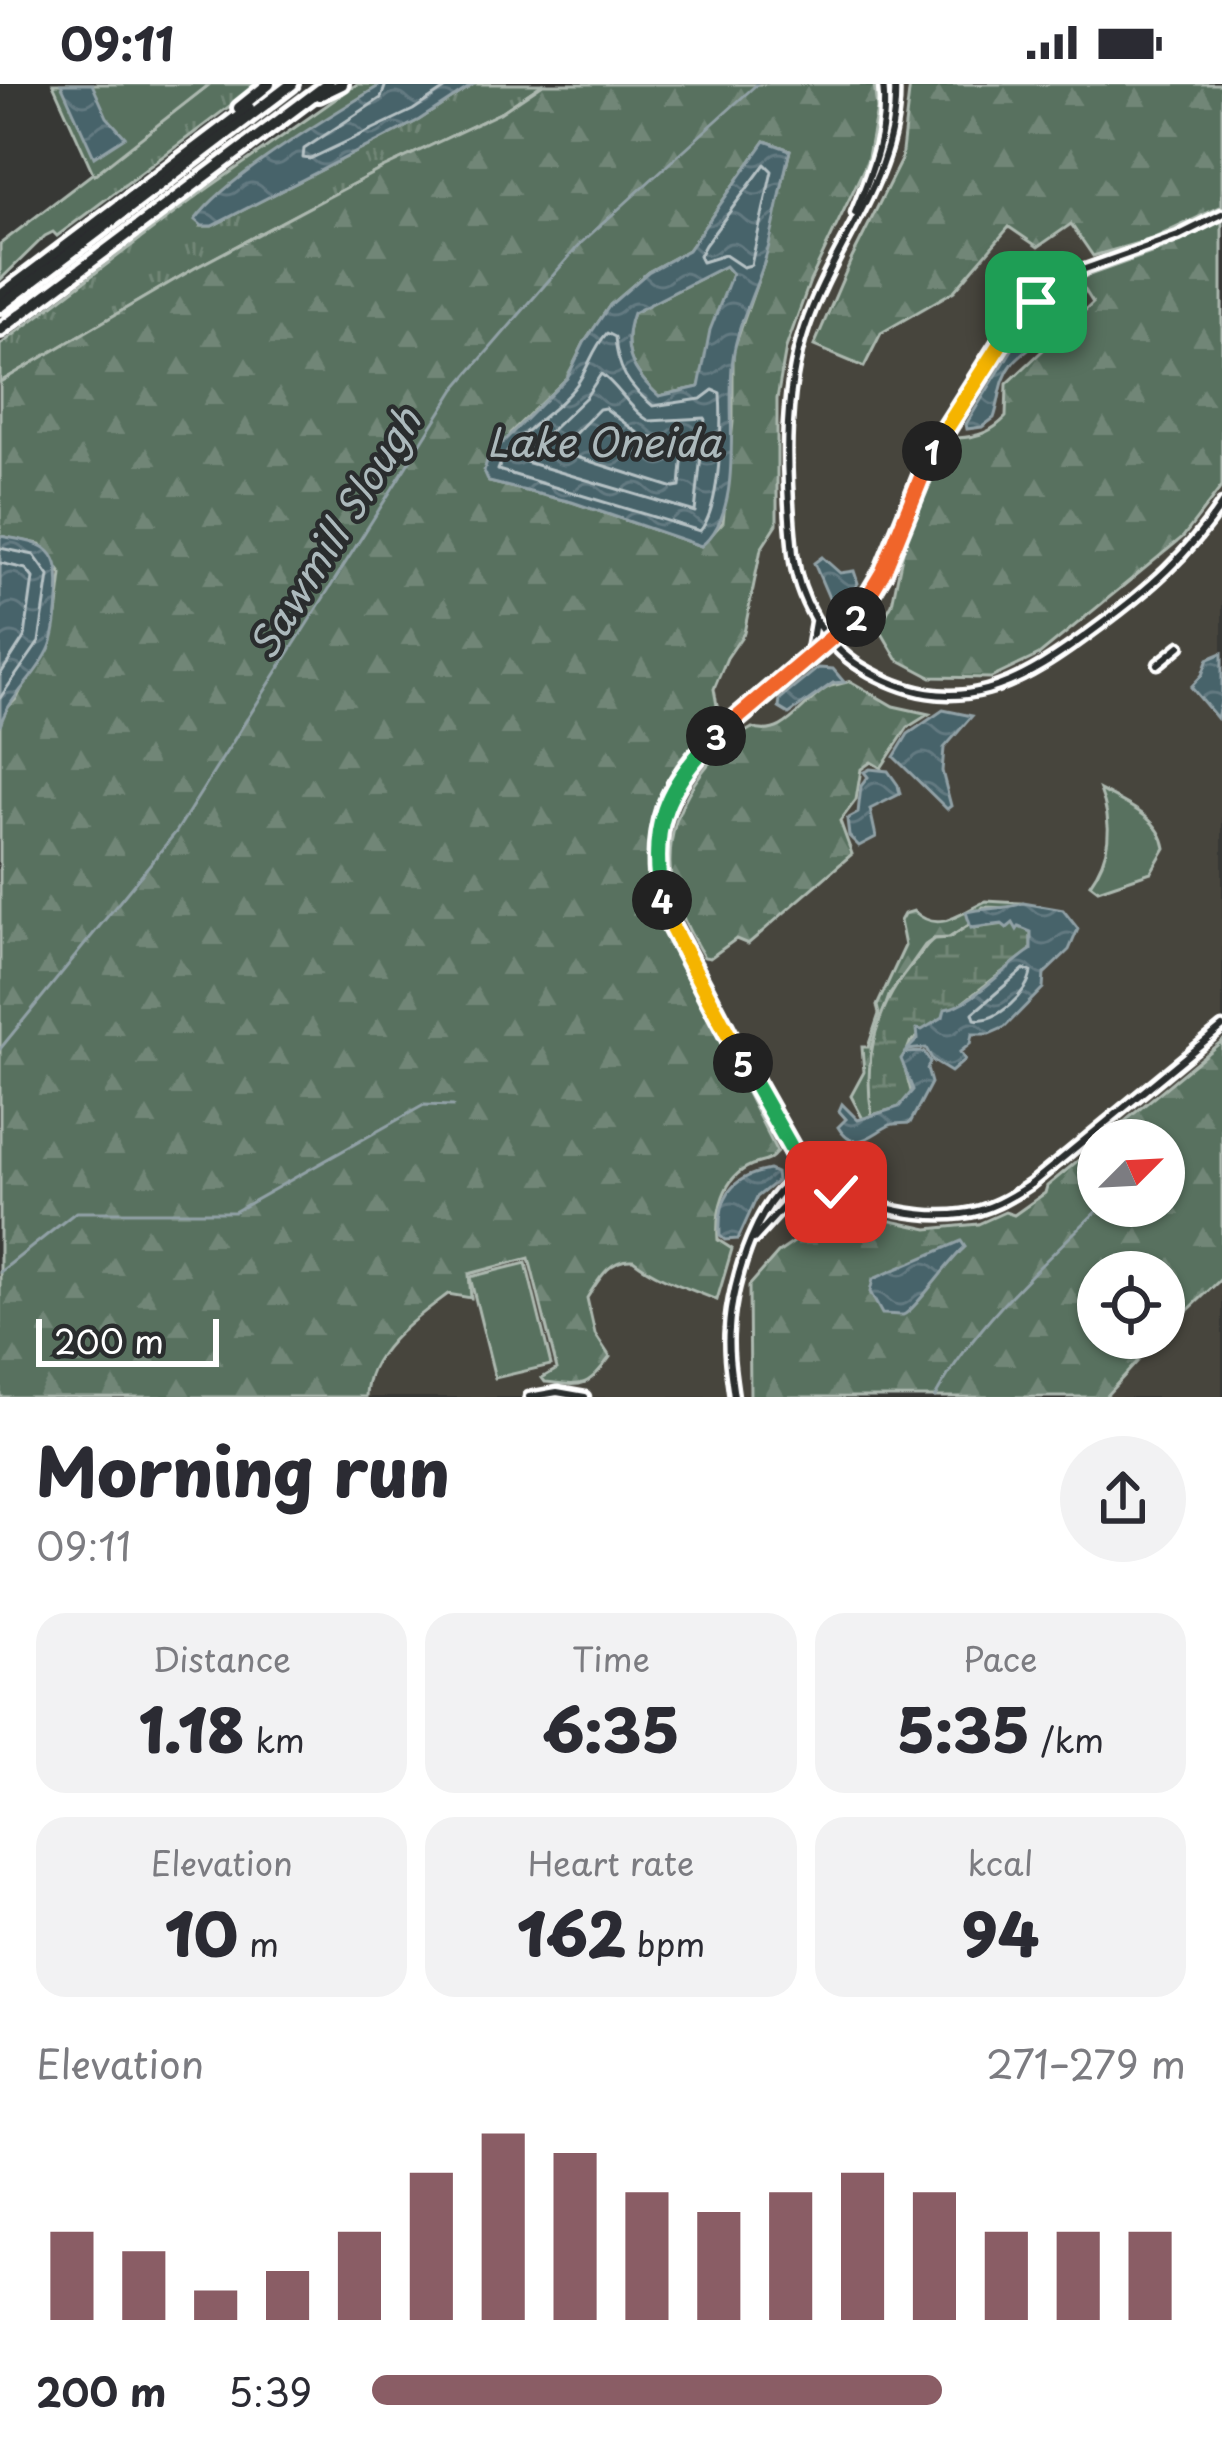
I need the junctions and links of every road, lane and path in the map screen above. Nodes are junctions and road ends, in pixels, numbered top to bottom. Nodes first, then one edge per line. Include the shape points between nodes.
1 (269, 84) edge
2 (280, 84) edge
3 (292, 84) edge
4 (328, 84) edge
5 (342, 84) edge
6 (884, 84) edge
7 (895, 84) edge
8 (310, 98) junction
9 (217, 132) junction
10 (1222, 214) edge
11 (844, 238) junction
12 (0, 296) edge
13 (0, 306) edge
14 (0, 330) edge
15 (1222, 504) edge
16 (815, 618) junction
17 (830, 640) junction
18 (1180, 646) dead end
19 (809, 658) junction
20 (1158, 664) dead end
21 (1222, 1027) edge
22 (808, 1173) junction
23 (529, 1397) edge
24 (585, 1397) edge
25 (734, 1397) edge

1 - 9 highway
2 - 9 highway
3 - 13 highway
4 - 8 highway
5 - 8 highway
6 - 11 street via 878,151
7 - 11 street via 889,150
8 - 14 highway
9 - 12 highway
10 - 17 street via 1085,269 1024,313 930,453 866,602
11 - 16 street via 803,332 790,412 793,552
15 - 17 street via 1152,587 1017,682 935,695 871,673
16 - 17 street
16 - 19 street
17 - 19 street
18 - 20 street
19 - 22 street via 682,771 666,802 657,866 668,920
21 - 22 street via 1031,1184 989,1208 952,1215 907,1210 849,1197
22 - 25 street via 748,1247 731,1301
23 - 24 street

